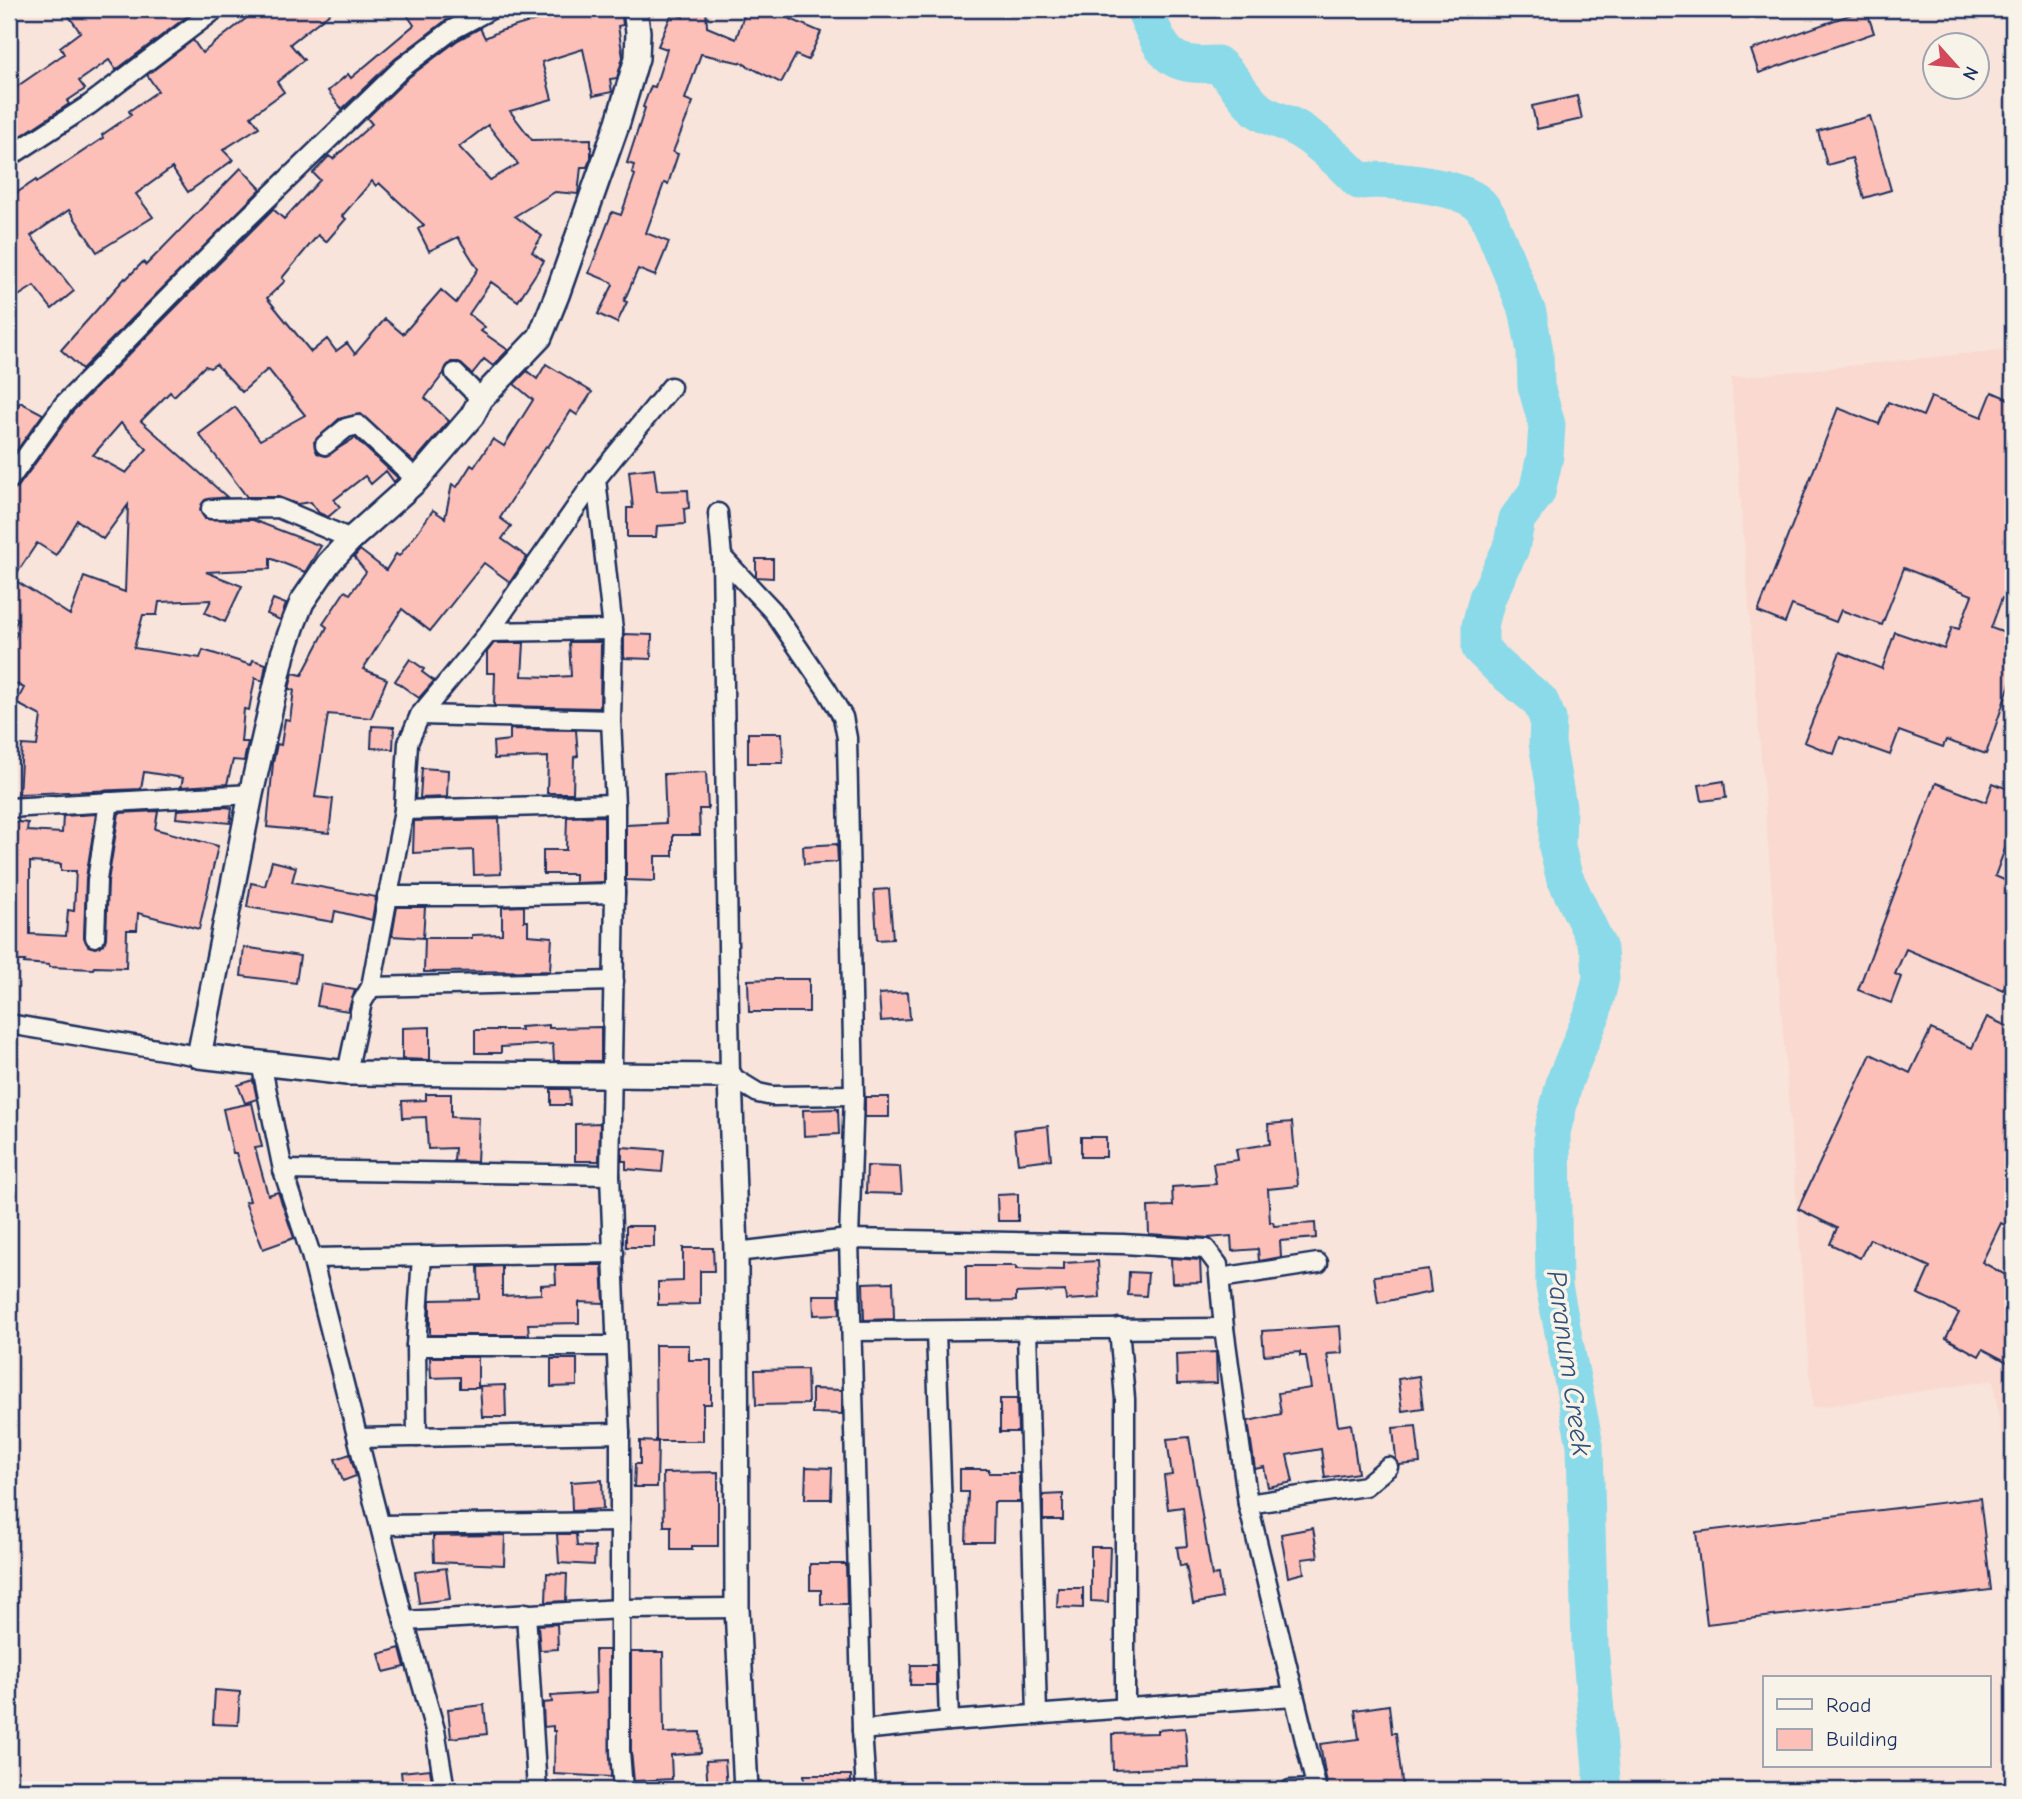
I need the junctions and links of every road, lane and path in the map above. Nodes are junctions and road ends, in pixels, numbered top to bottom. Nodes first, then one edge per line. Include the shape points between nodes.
1 (216, 9) edge
2 (491, 9) edge
3 (635, 9) edge
4 (9, 157) edge
5 (455, 373) dead end
6 (671, 387) dead end
7 (481, 399) junction
8 (325, 445) dead end
9 (596, 479) junction
10 (9, 480) edge
11 (417, 480) junction
12 (211, 509) dead end
13 (718, 513) dead end
14 (351, 539) junction
15 (722, 557) junction
16 (613, 630) junction
17 (489, 632) junction
18 (420, 715) junction
19 (611, 720) junction
20 (251, 794) junction
21 (109, 802) junction
22 (615, 804) junction
23 (9, 808) edge
24 (404, 810) junction
25 (615, 893) junction
26 (387, 896) junction
27 (95, 937) dead end
28 (614, 981) junction
29 (371, 987) junction
30 (9, 1024) edge
31 (199, 1056) junction
32 (261, 1063) junction
33 (347, 1073) junction
34 (612, 1076) junction
35 (730, 1076) junction
36 (854, 1095) junction
37 (283, 1170) junction
38 (610, 1175) junction
39 (849, 1239) junction
40 (736, 1252) junction
41 (614, 1253) junction
42 (422, 1256) junction
43 (312, 1258) junction
44 (1318, 1264) dead end
45 (1220, 1278) junction
46 (1119, 1328) junction
47 (1224, 1328) junction
48 (1027, 1329) junction
49 (852, 1331) junction
50 (936, 1331) junction
51 (416, 1346) junction
52 (616, 1346) junction
53 (620, 1433) junction
54 (417, 1437) junction
55 (358, 1438) junction
56 (1388, 1467) dead end
57 (1248, 1504) junction
58 (620, 1522) junction
59 (381, 1525) junction
60 (737, 1608) junction
61 (621, 1609) junction
62 (526, 1614) junction
63 (404, 1620) junction
64 (1294, 1696) junction
65 (1125, 1710) junction
66 (1037, 1715) junction
67 (949, 1721) junction
68 (862, 1730) junction
69 (445, 1790) edge
70 (537, 1790) edge
71 (623, 1790) edge
72 (746, 1790) edge
73 (866, 1790) edge
74 (1290, 1790) edge
75 (1317, 1790) edge

1 - 4 street via 89,105
2 - 10 street via 452,30 402,68 243,223 64,404
3 - 7 street via 637,58 557,295 540,337
5 - 7 street
6 - 9 street
7 - 11 street
8 - 11 street via 346,428 358,425
9 - 16 street
9 - 17 street
11 - 14 street
12 - 14 street via 278,508
13 - 15 street
14 - 20 street via 302,602 294,622
15 - 35 street
15 - 36 street via 773,611 843,717
16 - 17 street
16 - 19 street
17 - 18 street
18 - 19 street
18 - 24 street via 408,743
19 - 22 street
20 - 21 street
20 - 31 street
21 - 23 street
21 - 27 street via 97,880
22 - 24 street
22 - 25 street
24 - 26 street
25 - 26 street
25 - 28 street
26 - 29 street
28 - 29 street
28 - 34 street
29 - 33 street via 362,1002
30 - 31 street
31 - 32 street
32 - 33 street
32 - 37 street
33 - 34 street
34 - 35 street
34 - 38 street
35 - 36 street via 772,1096
35 - 40 street
36 - 39 street
37 - 38 street
37 - 43 street
38 - 41 street
39 - 40 street
39 - 45 street via 1206,1249 1218,1265
39 - 49 street
40 - 60 street
41 - 42 street
41 - 52 street
42 - 43 street
42 - 51 street
43 - 55 street
44 - 45 street
45 - 47 street
46 - 47 street
46 - 48 street
46 - 65 street via 1125,1399
47 - 57 street
48 - 50 street
48 - 66 street
49 - 50 street
49 - 68 street
50 - 67 street
51 - 52 street
51 - 54 street
52 - 53 street
53 - 54 street
53 - 58 street
54 - 55 street
55 - 59 street
56 - 57 street via 1364,1486
57 - 64 street
58 - 59 street
58 - 61 street
59 - 63 street
60 - 61 street
60 - 72 street
61 - 62 street
61 - 71 street
62 - 63 street
62 - 70 street
63 - 69 street via 435,1730
64 - 65 street
64 - 75 street
65 - 66 street
66 - 67 street
67 - 68 street
68 - 73 street
74 - 75 street

